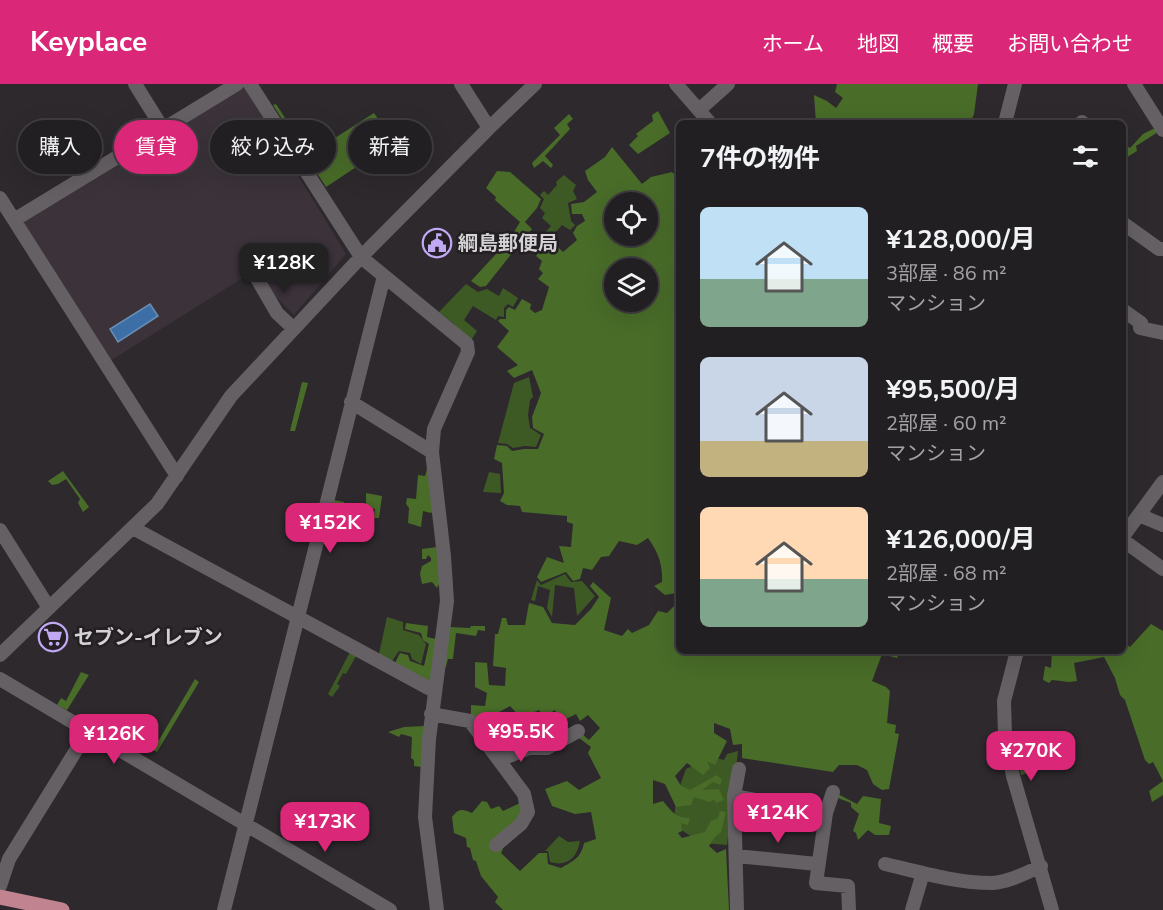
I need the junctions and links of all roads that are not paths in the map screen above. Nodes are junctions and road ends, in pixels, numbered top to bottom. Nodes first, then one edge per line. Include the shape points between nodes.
1 (135, 84) edge
2 (237, 84) edge
3 (250, 84) edge
4 (461, 84) edge
5 (534, 84) edge
6 (676, 84) edge
7 (728, 84) edge
8 (1015, 84) edge
9 (1134, 84) edge
10 (699, 110) junction
11 (157, 120) edge
12 (178, 120) edge
13 (707, 120) edge
14 (1006, 120) edge
15 (489, 128) junction
16 (1163, 130) edge
17 (114, 159) edge
18 (0, 198) edge
19 (14, 220) junction
20 (1126, 225) edge
21 (1163, 249) edge
22 (361, 257) junction
23 (255, 275) dead end
24 (384, 276) junction
25 (1126, 312) edge
26 (293, 328) junction
27 (1163, 333) edge
28 (351, 402) junction
29 (432, 452) junction
30 (177, 476) junction
31 (1163, 482) edge
32 (1139, 515) junction
33 (1163, 525) edge
34 (133, 528) junction
35 (0, 530) edge
36 (1126, 532) edge
37 (1126, 542) edge
38 (1163, 569) edge
39 (49, 608) junction
40 (298, 617) junction
41 (1016, 654) edge
42 (0, 655) edge
43 (0, 679) edge
44 (434, 692) junction
45 (431, 714) junction
46 (88, 731) junction
47 (578, 731) dead end
48 (499, 760) junction
49 (740, 769) dead end
50 (833, 792) dead end
51 (734, 796) junction
52 (826, 813) junction
53 (244, 823) junction
54 (496, 844) dead end
55 (736, 855) junction
56 (817, 864) junction
57 (885, 864) dead end
58 (1041, 866) junction
59 (923, 873) junction
60 (0, 886) edge
61 (0, 897) edge
62 (62, 910) edge
63 (224, 910) edge
64 (390, 910) edge
65 (437, 910) edge
66 (737, 910) edge
67 (849, 910) edge
68 (912, 910) edge
69 (1052, 910) edge

1 - 11 street
2 - 12 street
3 - 22 street
4 - 15 street
5 - 15 street
6 - 10 street
7 - 10 street
8 - 14 street
9 - 16 street
10 - 13 street
15 - 22 street
17 - 19 street
18 - 19 street
19 - 30 street
20 - 21 street
22 - 24 street
22 - 26 street
23 - 26 street via 277,313
24 - 28 street
24 - 29 street via 467,344 468,352 434,429
25 - 27 street via 1141,323 1140,328
26 - 30 street via 231,396
28 - 29 street
28 - 40 street
29 - 44 street via 447,601
30 - 34 street
31 - 32 street
32 - 33 street
32 - 36 street
34 - 39 street
34 - 40 street
35 - 39 street
37 - 38 street
39 - 42 street
40 - 44 street
40 - 53 street
41 - 58 street via 1004,701 1005,735 1013,776
43 - 46 street
44 - 45 street
45 - 48 street via 470,721
45 - 65 street via 425,817
46 - 53 street
46 - 60 street via 9,859
47 - 48 street via 547,748 529,748
48 - 54 street via 524,794 528,812 521,824
49 - 51 street
50 - 52 street
51 - 52 street
51 - 55 street
52 - 56 street
53 - 63 street
53 - 64 street
55 - 56 street
55 - 66 street
56 - 67 street via 816,883 848,886
57 - 59 street
58 - 59 street via 994,883
58 - 69 street
59 - 68 street
61 - 62 main road

